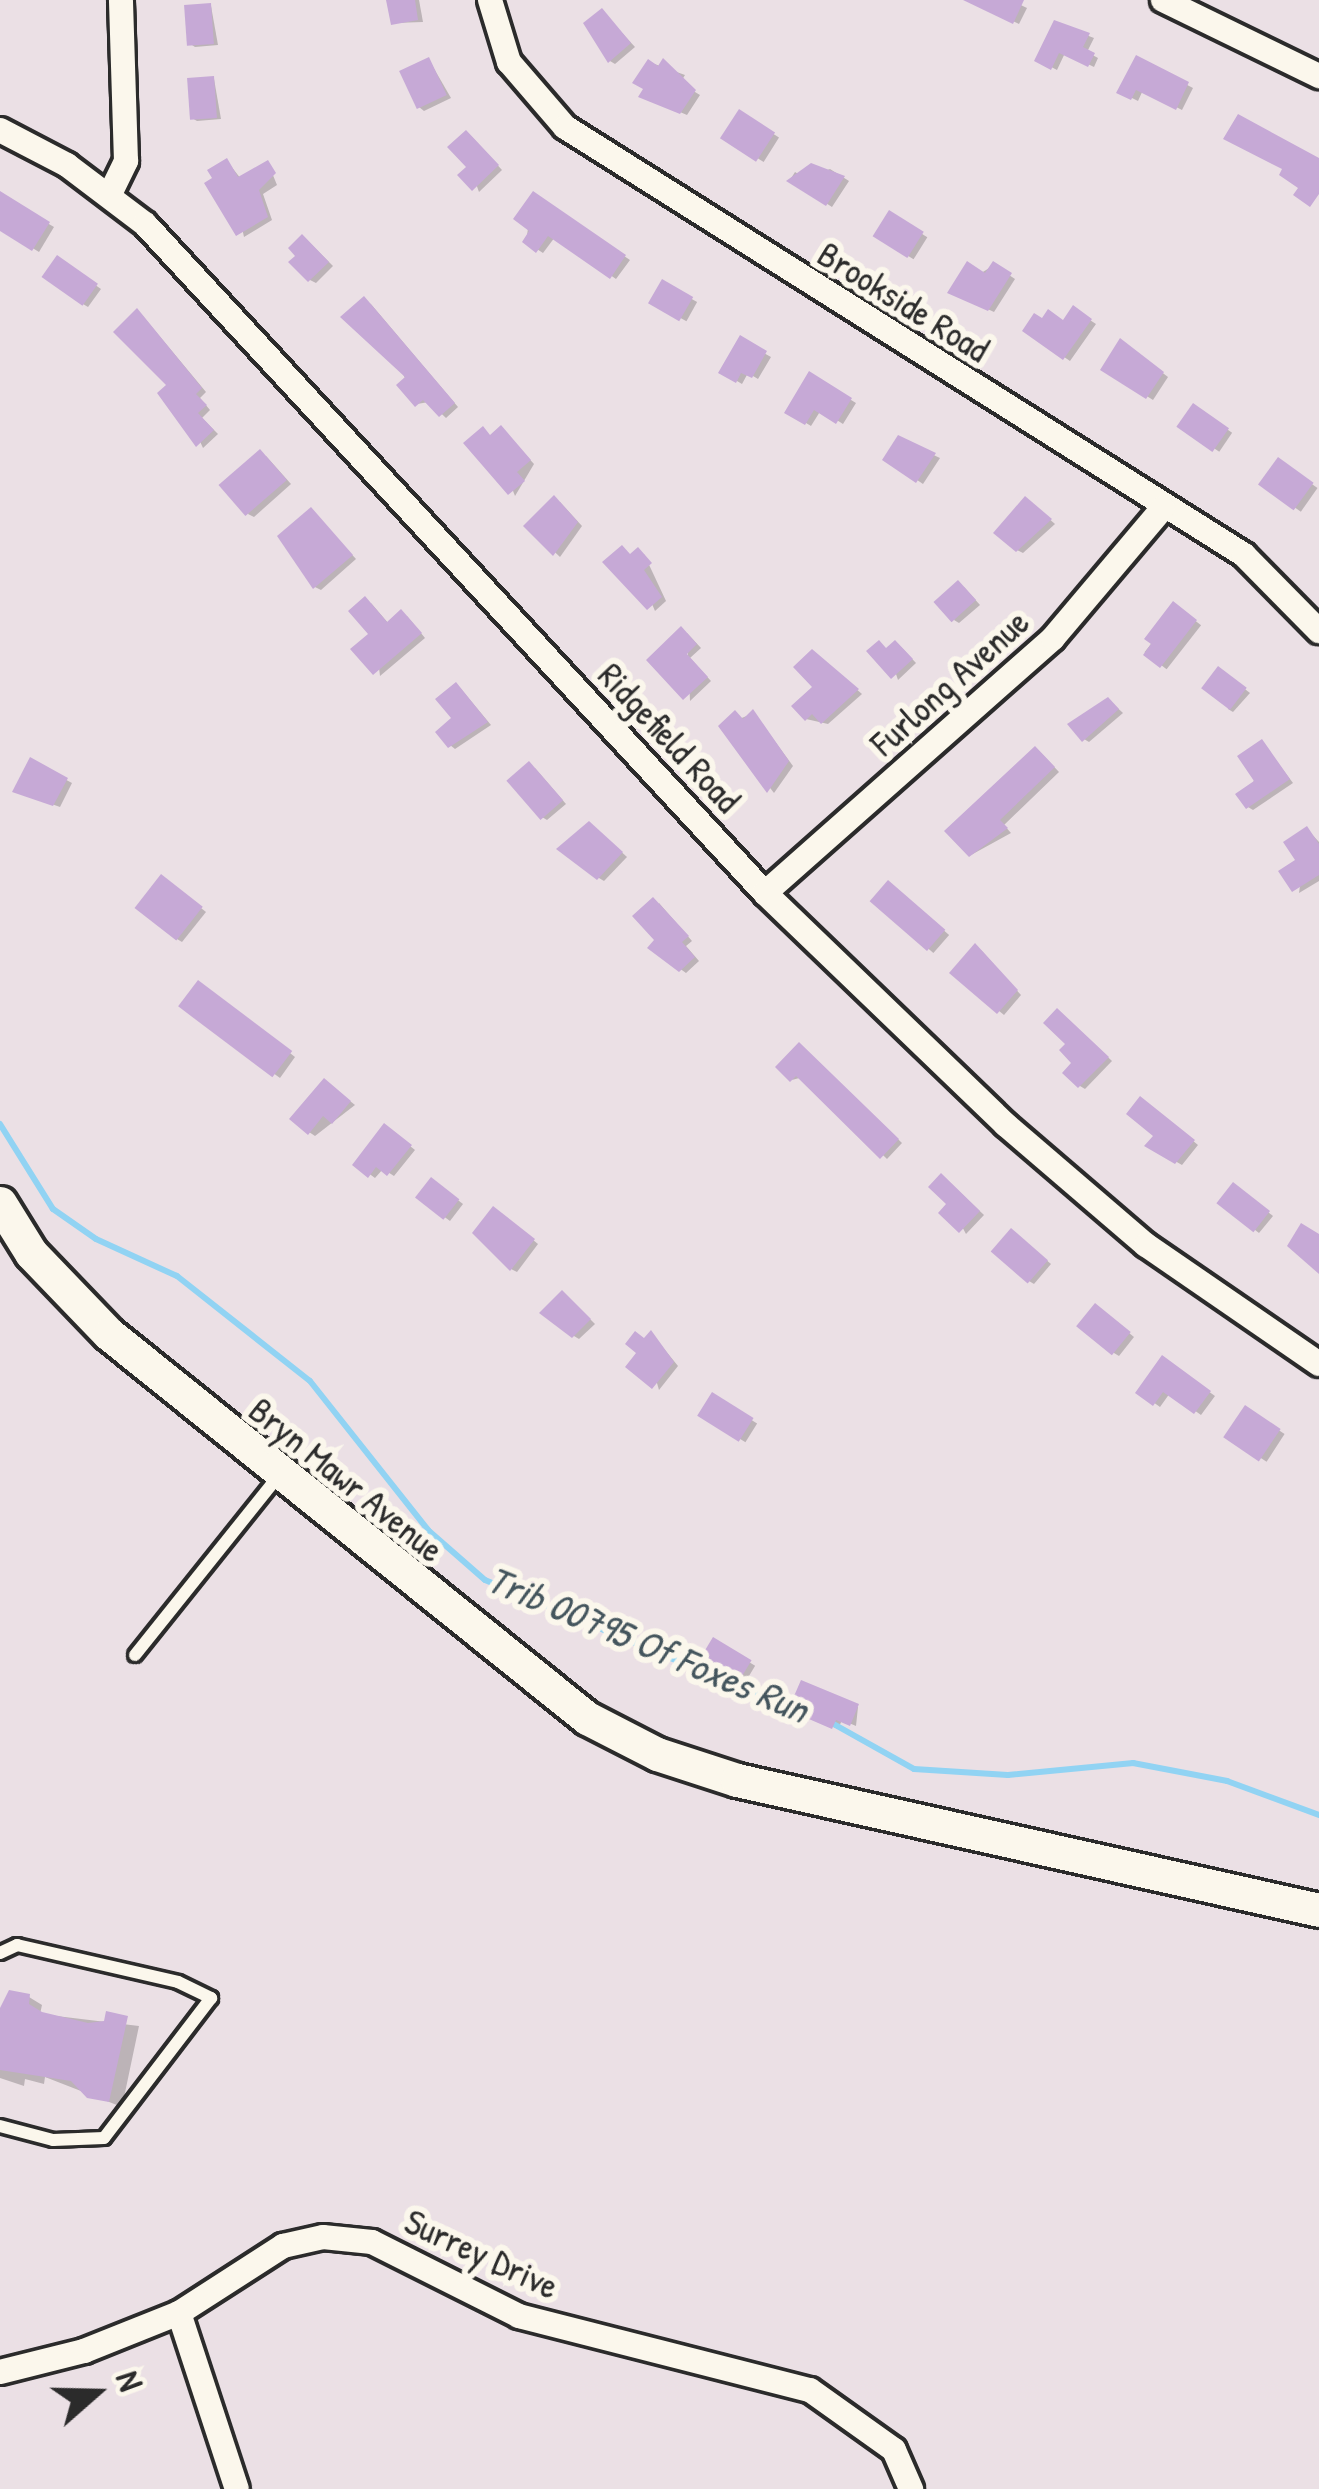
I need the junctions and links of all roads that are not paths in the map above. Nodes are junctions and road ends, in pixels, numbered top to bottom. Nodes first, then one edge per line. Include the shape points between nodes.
1 (122, 0) edge
2 (490, 0) edge
3 (1163, 0) edge
4 (1319, 76) edge
5 (0, 130) edge
6 (110, 194) junction
7 (1163, 508) junction
8 (1319, 631) edge
9 (766, 893) junction
10 (0, 1202) edge
11 (1319, 1364) edge
12 (280, 1474) junction
13 (135, 1655) dead end
14 (1319, 1910) edge
15 (0, 1953) edge
16 (0, 2126) edge
17 (178, 2313) junction
18 (0, 2372) edge
19 (905, 2487) edge
20 (237, 2489) edge

1 - 6 street via 126,161
2 - 7 street, Brookside Road via 509,62 566,127
3 - 4 street
5 - 6 street, Ridgefield Road
6 - 9 street, Ridgefield Road
7 - 8 street, Brookside Road via 1244,555
7 - 9 street, Furlong Avenue via 1053,638
9 - 11 street, Ridgefield Road via 1006,1125 1128,1230
10 - 12 main road, Bryn Mawr Avenue via 81,1309
12 - 13 lane
12 - 14 main road, Bryn Mawr Avenue via 532,1681 657,1754 857,1810 1117,1859
15 - 16 lane via 17,1945 178,1982 211,1998 104,2138 53,2140
17 - 18 street, Surrey Drive via 84,2351
17 - 19 street, Surrey Drive via 283,2246 323,2237 372,2242 518,2316 810,2390 894,2450
17 - 20 street

